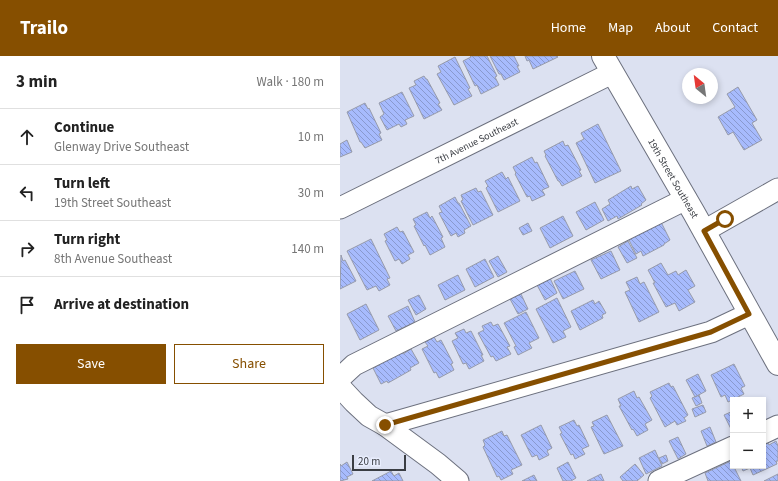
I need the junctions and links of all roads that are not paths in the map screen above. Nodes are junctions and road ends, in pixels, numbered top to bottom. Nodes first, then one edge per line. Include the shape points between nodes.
1 (608, 65) edge
2 (778, 189) edge
3 (686, 199) junction
4 (340, 208) edge
5 (704, 231) junction
6 (749, 314) junction
7 (778, 364) edge
8 (340, 378) edge
9 (340, 387) edge
10 (385, 425) junction
11 (778, 426) edge
12 (766, 432) edge
13 (730, 448) edge
14 (458, 481) edge
15 (659, 481) edge

1 - 3 main road, 19th Street Southeast
1 - 4 street, 7th Avenue Southeast
2 - 5 street
3 - 5 main road, 19th Street Southeast
3 - 8 street via 354,365
5 - 6 main road, 19th Street Southeast
6 - 7 main road, 19th Street Southeast
6 - 10 street via 711,332
9 - 10 street via 369,416
10 - 14 street
11 - 12 street
13 - 15 street

